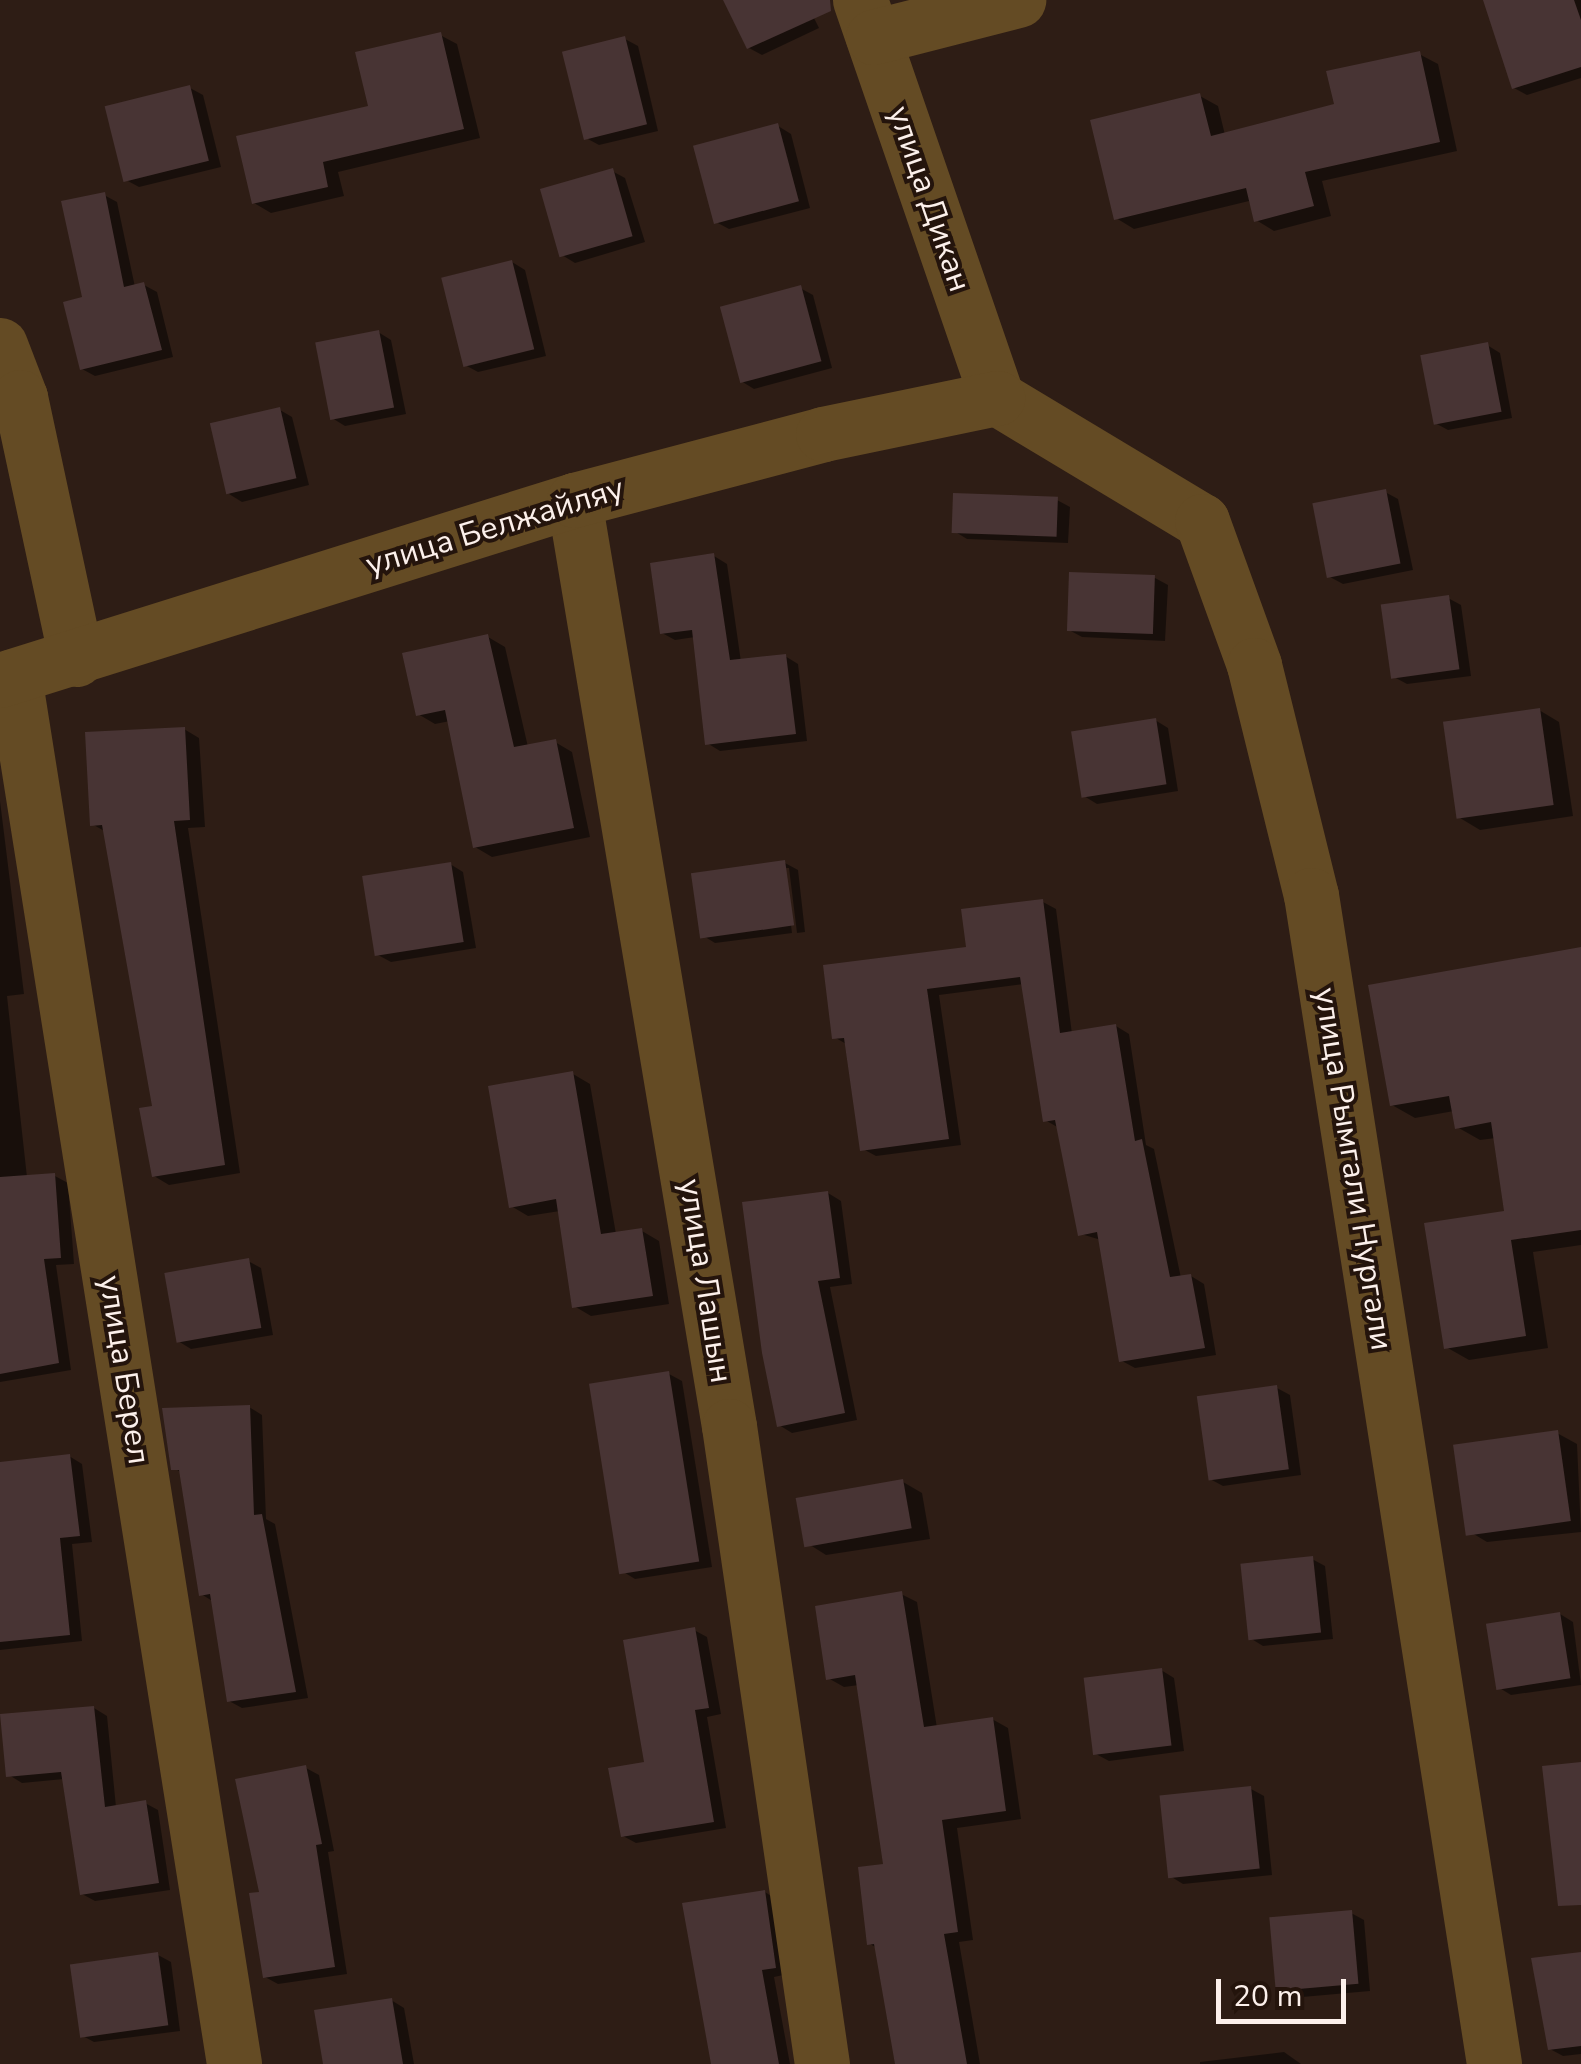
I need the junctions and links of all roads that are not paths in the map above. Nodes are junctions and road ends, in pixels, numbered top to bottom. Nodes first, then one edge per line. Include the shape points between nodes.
1 (1018, 0) edge
2 (867, 18) edge
3 (0, 344) edge
4 (997, 398) junction
5 (574, 500) junction
6 (76, 659) junction
7 (7, 678) edge
8 (234, 2064) edge
9 (822, 2064) edge
10 (1494, 2064) edge

1 - 2 street
2 - 4 street, улица Дикан
3 - 6 street via 20,397
4 - 5 street, улица Белжайляу via 823,434
4 - 10 street, улица Рымгали Нургали via 1202,521 1254,665 1311,895
5 - 6 street, улица Белжайляу
5 - 9 street, улица Лашын via 730,1426
6 - 7 street, улица Белжайляу
7 - 8 street, улица Берел

